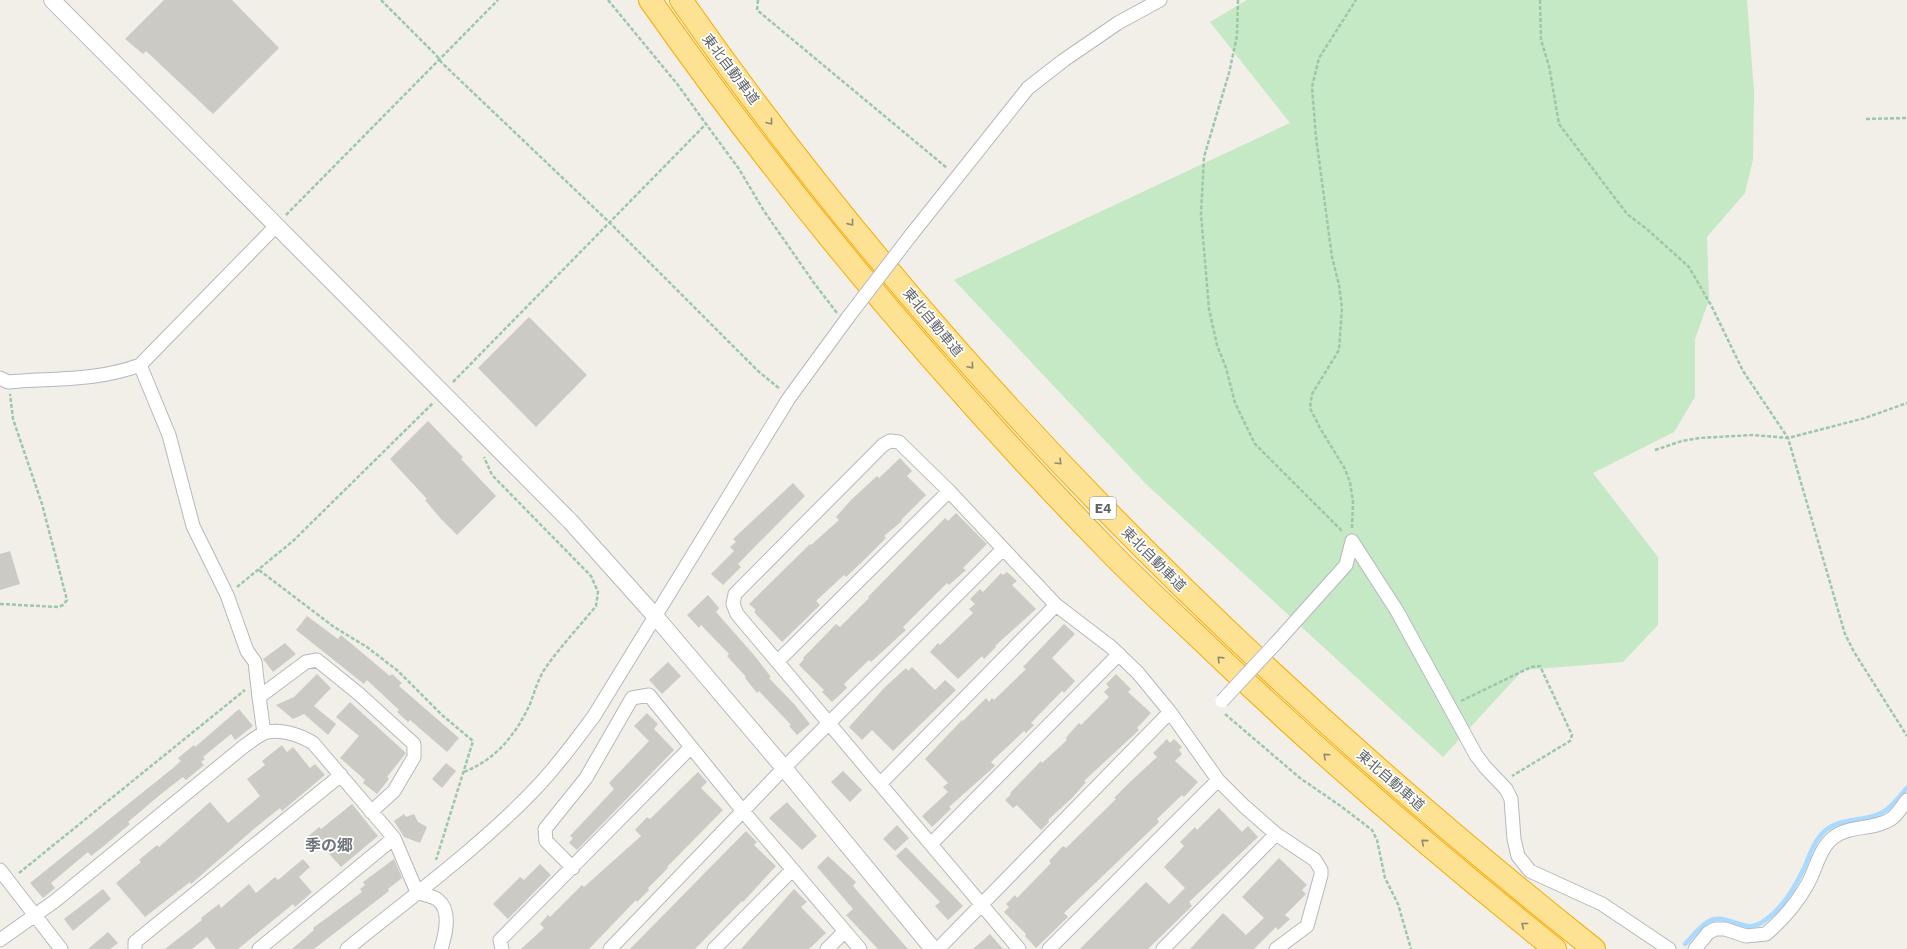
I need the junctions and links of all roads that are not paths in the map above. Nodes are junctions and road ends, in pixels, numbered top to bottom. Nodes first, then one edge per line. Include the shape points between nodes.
1 (52, 0) edge
2 (650, 0) edge
3 (681, 0) edge
4 (1160, 0) edge
5 (276, 226) junction
6 (140, 365) junction
7 (4, 380) edge
8 (949, 491) junction
9 (1003, 549) junction
10 (1056, 605) junction
11 (655, 616) junction
12 (1119, 654) junction
13 (778, 661) junction
14 (259, 697) junction
15 (1222, 701) road end
16 (1170, 712) junction
17 (828, 724) junction
18 (264, 733) junction
19 (691, 747) junction
20 (784, 768) junction
21 (341, 775) junction
22 (1218, 780) junction
23 (880, 784) junction
24 (1907, 800) edge
25 (742, 810) junction
26 (371, 812) junction
27 (1276, 834) junction
28 (394, 838) junction
29 (931, 844) junction
30 (573, 868) junction
31 (0, 870) edge
32 (792, 870) junction
33 (417, 892) junction
34 (981, 905) junction
35 (34, 915) junction
36 (845, 931) junction
37 (0, 940) edge
38 (61, 949) edge
39 (135, 949) edge
40 (259, 949) edge
41 (347, 949) edge
42 (441, 949) edge
43 (502, 949) edge
44 (610, 949) edge
45 (714, 949) edge
46 (827, 949) edge
47 (860, 949) edge
48 (933, 949) edge
49 (938, 949) edge
50 (1019, 949) edge
51 (1049, 949) edge
52 (1163, 949) edge
53 (1276, 949) edge
54 (1555, 949) edge
55 (1594, 949) edge
56 (1669, 949) edge
57 (1695, 949) edge

1 - 5 street
54 -> 2 highway, 東北自動車道 / E4 via 1365,792 1248,686 1108,550 968,400 852,265 782,178
3 -> 55 highway, 東北自動車道 / E4 via 768,118 921,308 987,384 1123,528 1266,669 1445,827
4 - 11 street, bridge via 1118,23 1028,88 846,319 789,398
5 - 6 street
5 - 11 street via 570,521
6 - 7 street via 110,374
6 - 14 street via 169,435 193,526 227,595 247,651 255,662
8 - 9 street
8 - 13 street
8 - 13 street via 899,442 890,442 883,446 735,594 733,604 737,614
9 - 10 street
9 - 17 street
10 - 12 street
10 - 23 street
11 - 20 street
11 - 33 street via 594,716 538,787 498,825
12 - 16 street
12 - 29 street
13 - 17 street
14 - 18 street
14 - 26 street via 306,662 317,660 414,744 414,757 394,791
15 - 56 street, bridge via 1346,565 1352,541 1397,611 1485,767 1504,786 1511,798 1518,856 1530,871 1602,904
16 - 22 street
16 - 34 street
17 - 20 street
17 - 23 street
18 - 21 street via 302,736 322,751
18 - 35 street via 243,747 55,901
19 - 25 street
19 - 30 street
19 - 30 street via 649,695 632,698 586,778 545,829 546,841
20 - 25 street
20 - 48 street
21 - 26 street
21 - 39 street via 135,942
22 - 27 street
22 - 51 street
23 - 29 street
24 - 57 street via 1892,818 1879,824 1844,831 1833,838 1824,849 1800,896 1766,934 1746,936 1725,929 1715,929 1708,933
25 - 32 street
25 - 44 street
26 - 28 street
27 - 52 street
27 - 53 street via 1315,860 1321,870 1307,926
28 - 33 street
28 - 40 street
29 - 34 street
30 - 43 street via 500,940
31 - 35 street
32 - 36 street
32 - 45 street
33 - 41 street
33 - 42 street via 438,900 443,908 447,927
34 - 49 street
34 - 50 street
35 - 37 street
35 - 38 street
36 - 46 street
36 - 47 street

